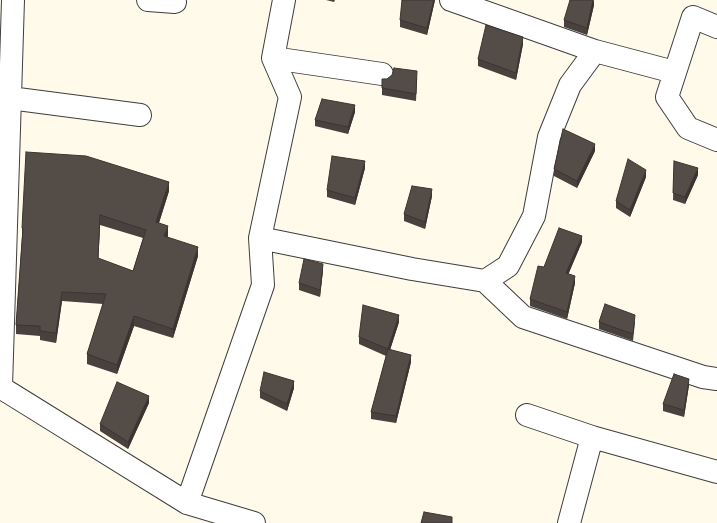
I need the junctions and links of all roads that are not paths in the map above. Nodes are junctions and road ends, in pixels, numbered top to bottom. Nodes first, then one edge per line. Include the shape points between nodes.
1 (13, 0) edge
2 (148, 0) edge
3 (284, 0) edge
4 (451, 0) edge
5 (175, 2) dead end
6 (717, 27) edge
7 (595, 51) junction
8 (273, 58) junction
9 (674, 72) junction
10 (382, 74) dead end
11 (10, 98) junction
12 (140, 114) dead end
13 (717, 140) edge
14 (260, 238) junction
15 (485, 281) junction
16 (717, 379) edge
17 (1, 387) edge
18 (527, 415) dead end
19 (592, 437) junction
20 (717, 472) edge
21 (187, 503) junction
22 (254, 523) edge
23 (569, 523) edge

1 - 11 street
2 - 5 street
3 - 8 street
4 - 7 street
6 - 9 street via 693,17
7 - 9 street
7 - 15 street via 570,85 549,136 534,216 508,266
8 - 10 street
8 - 14 street via 290,97
9 - 13 street via 667,97 688,128
11 - 12 street
11 - 17 street
14 - 15 street
14 - 21 street via 263,285
15 - 16 street via 524,317 703,377
17 - 21 street
18 - 19 street
19 - 20 street
19 - 23 street
21 - 22 street

